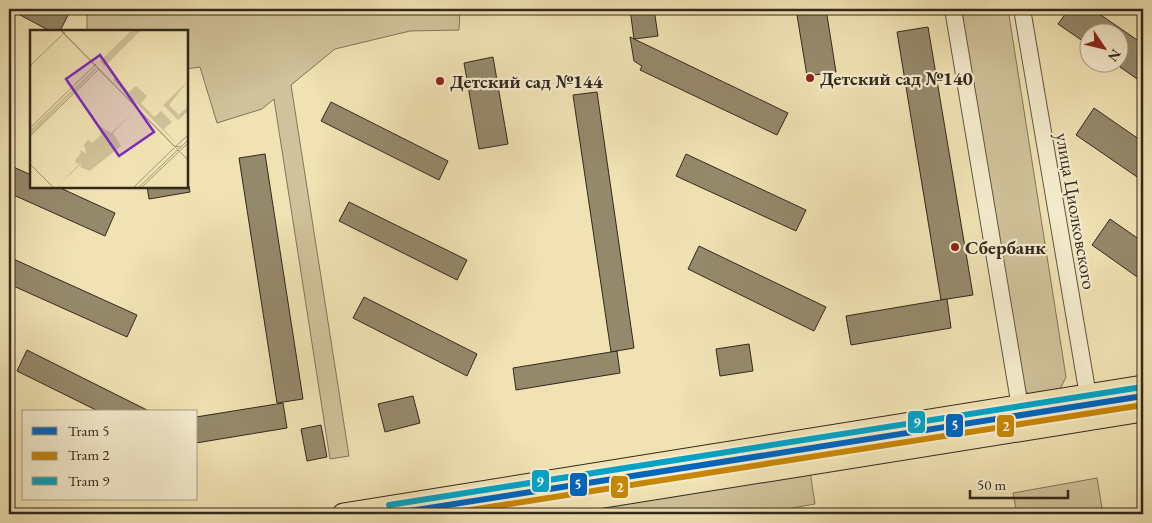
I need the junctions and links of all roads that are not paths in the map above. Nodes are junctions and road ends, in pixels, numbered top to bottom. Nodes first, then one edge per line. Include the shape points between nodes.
1 (953, 9) edge
2 (1022, 9) edge
3 (1143, 386) edge
4 (1088, 395) junction
5 (1020, 407) junction
6 (1143, 411) edge
7 (1092, 419) junction
8 (343, 514) edge
9 (497, 514) edge

1 - 5 street
2 - 4 street, улица Циолковского
3 - 4 main road
4 - 5 main road
4 - 7 street, улица Циолковского
5 - 8 main road
6 - 7 main road
7 - 9 main road

